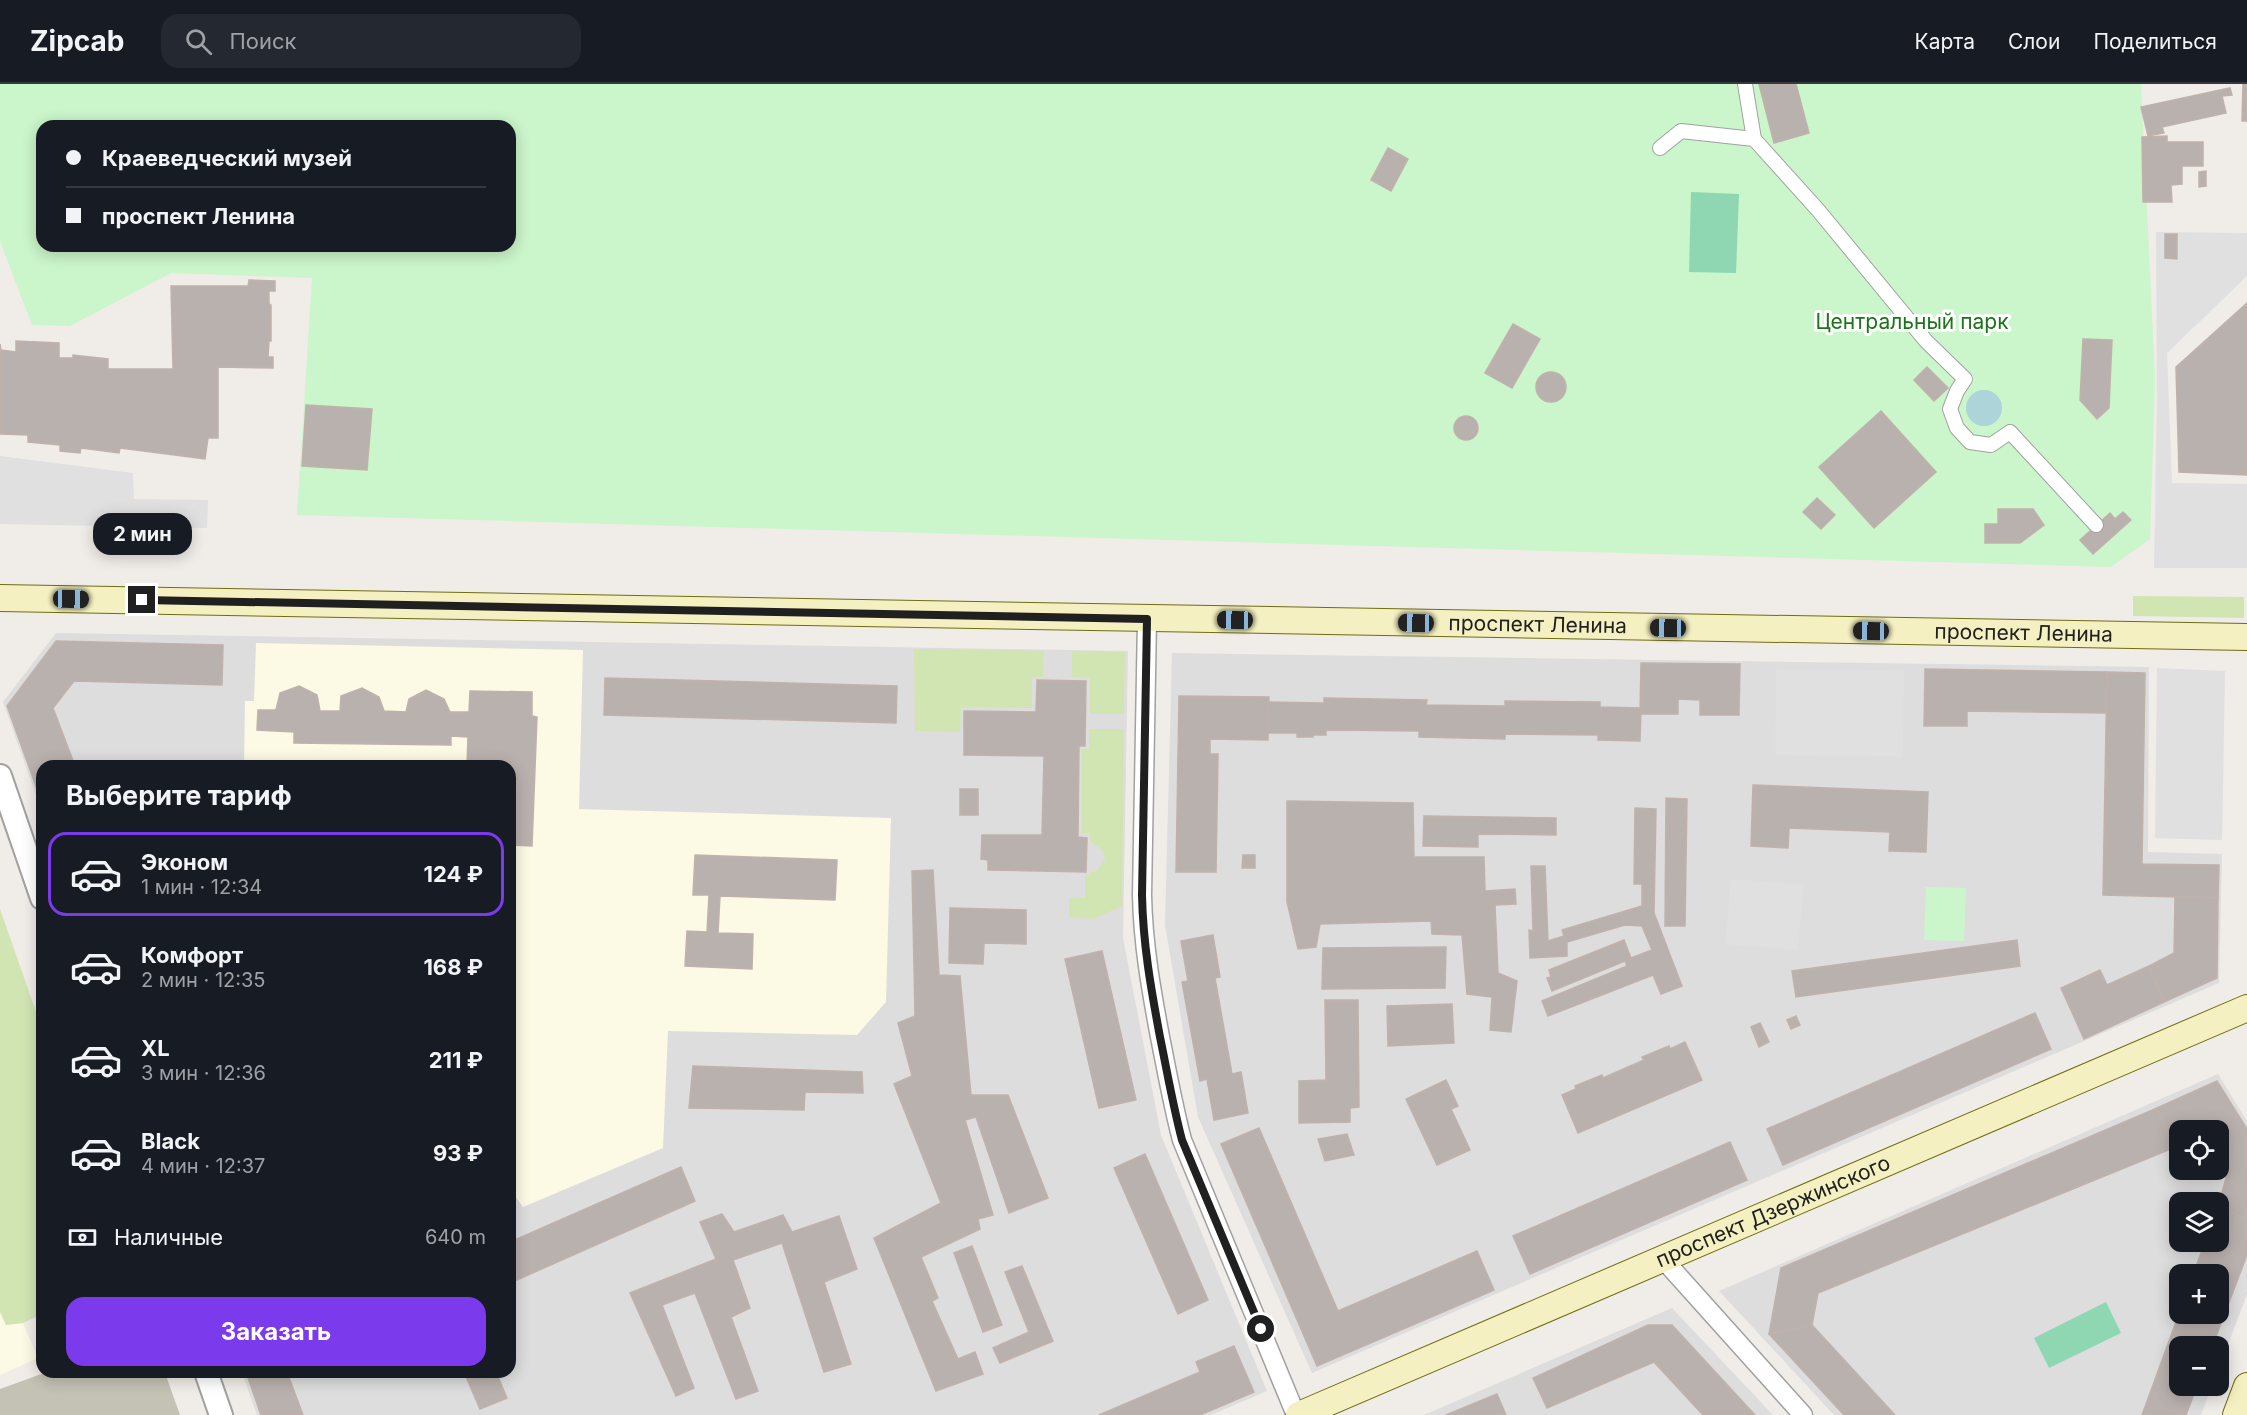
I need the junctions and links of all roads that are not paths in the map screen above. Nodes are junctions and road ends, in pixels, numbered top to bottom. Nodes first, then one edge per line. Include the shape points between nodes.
1 (1745, 84) edge
2 (1754, 139) junction
3 (1660, 148) dead end
4 (2096, 525) dead end
5 (0, 598) edge
6 (1147, 619) junction
7 (2247, 637) edge
8 (0, 776) edge
9 (36, 881) edge
10 (2247, 1008) edge
11 (1663, 1259) junction
12 (208, 1378) edge
13 (2247, 1386) edge
14 (221, 1415) edge
15 (1298, 1415) edge
16 (1803, 1415) edge
17 (2236, 1415) edge

1 - 2 street
2 - 3 street via 1681,131
2 - 4 street via 1926,341 1965,379 1950,409 1957,428 1970,442 1990,445 2010,432
5 - 6 main road, проспект Ленина
6 - 7 main road, проспект Ленина
6 - 15 street via 1142,895 1150,985 1182,1140
8 - 9 street
10 - 11 main road, проспект Дзержинского
11 - 15 main road, проспект Дзержинского
11 - 16 street
12 - 14 street
13 - 17 main road

